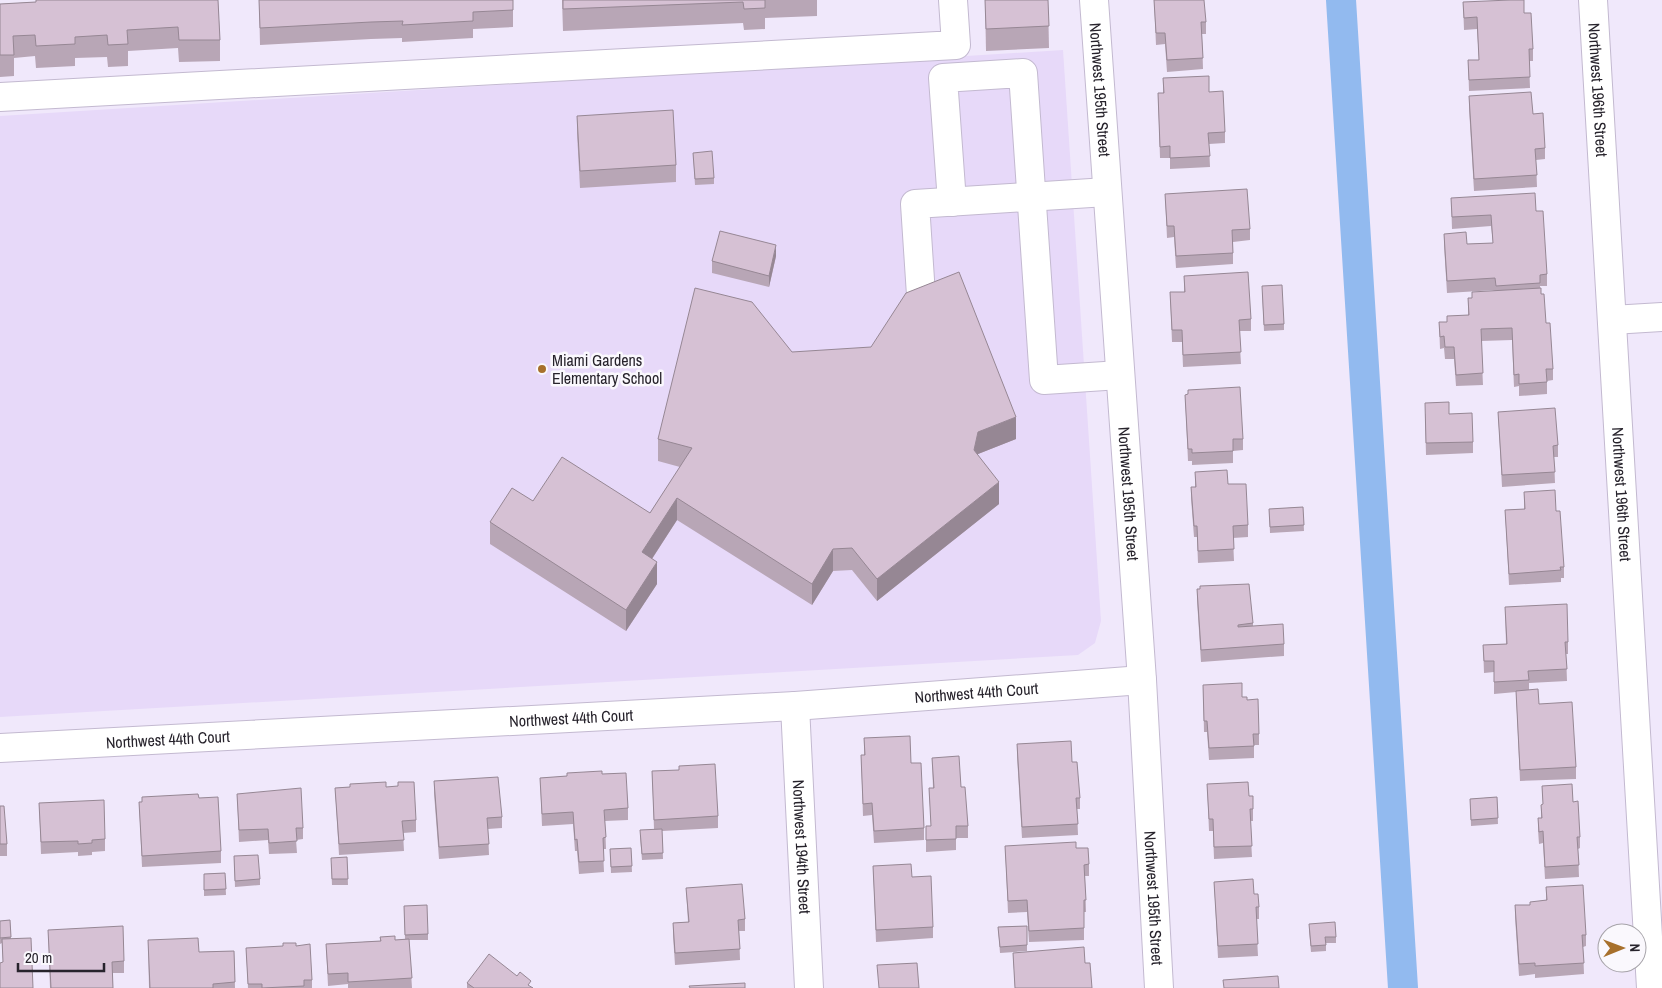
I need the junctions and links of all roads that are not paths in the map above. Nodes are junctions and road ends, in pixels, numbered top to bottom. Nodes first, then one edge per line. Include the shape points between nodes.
1 (953, 0) edge
2 (1094, 0) edge
3 (1593, 0) edge
4 (0, 97) edge
5 (1107, 192) junction
6 (1031, 196) junction
7 (952, 202) junction
8 (921, 295) edge
9 (1662, 318) edge
10 (1612, 320) junction
11 (1120, 375) junction
12 (1142, 680) junction
13 (795, 706) junction
14 (0, 748) edge
15 (809, 988) edge
16 (1159, 988) edge
17 (1651, 988) edge

1 - 4 street via 956,45
2 - 5 street, Northwest 195th Street
3 - 10 street, Northwest 196th Street
5 - 6 street
5 - 11 street, Northwest 195th Street
6 - 7 street
6 - 7 street via 1024,73 943,78
6 - 11 street via 1044,380
7 - 8 street via 915,204
9 - 10 street
10 - 17 street, Northwest 196th Street
11 - 12 street, Northwest 195th Street
12 - 13 street, Northwest 44th Court
12 - 16 street, Northwest 195th Street
13 - 14 street, Northwest 44th Court
13 - 15 street, Northwest 194th Street

